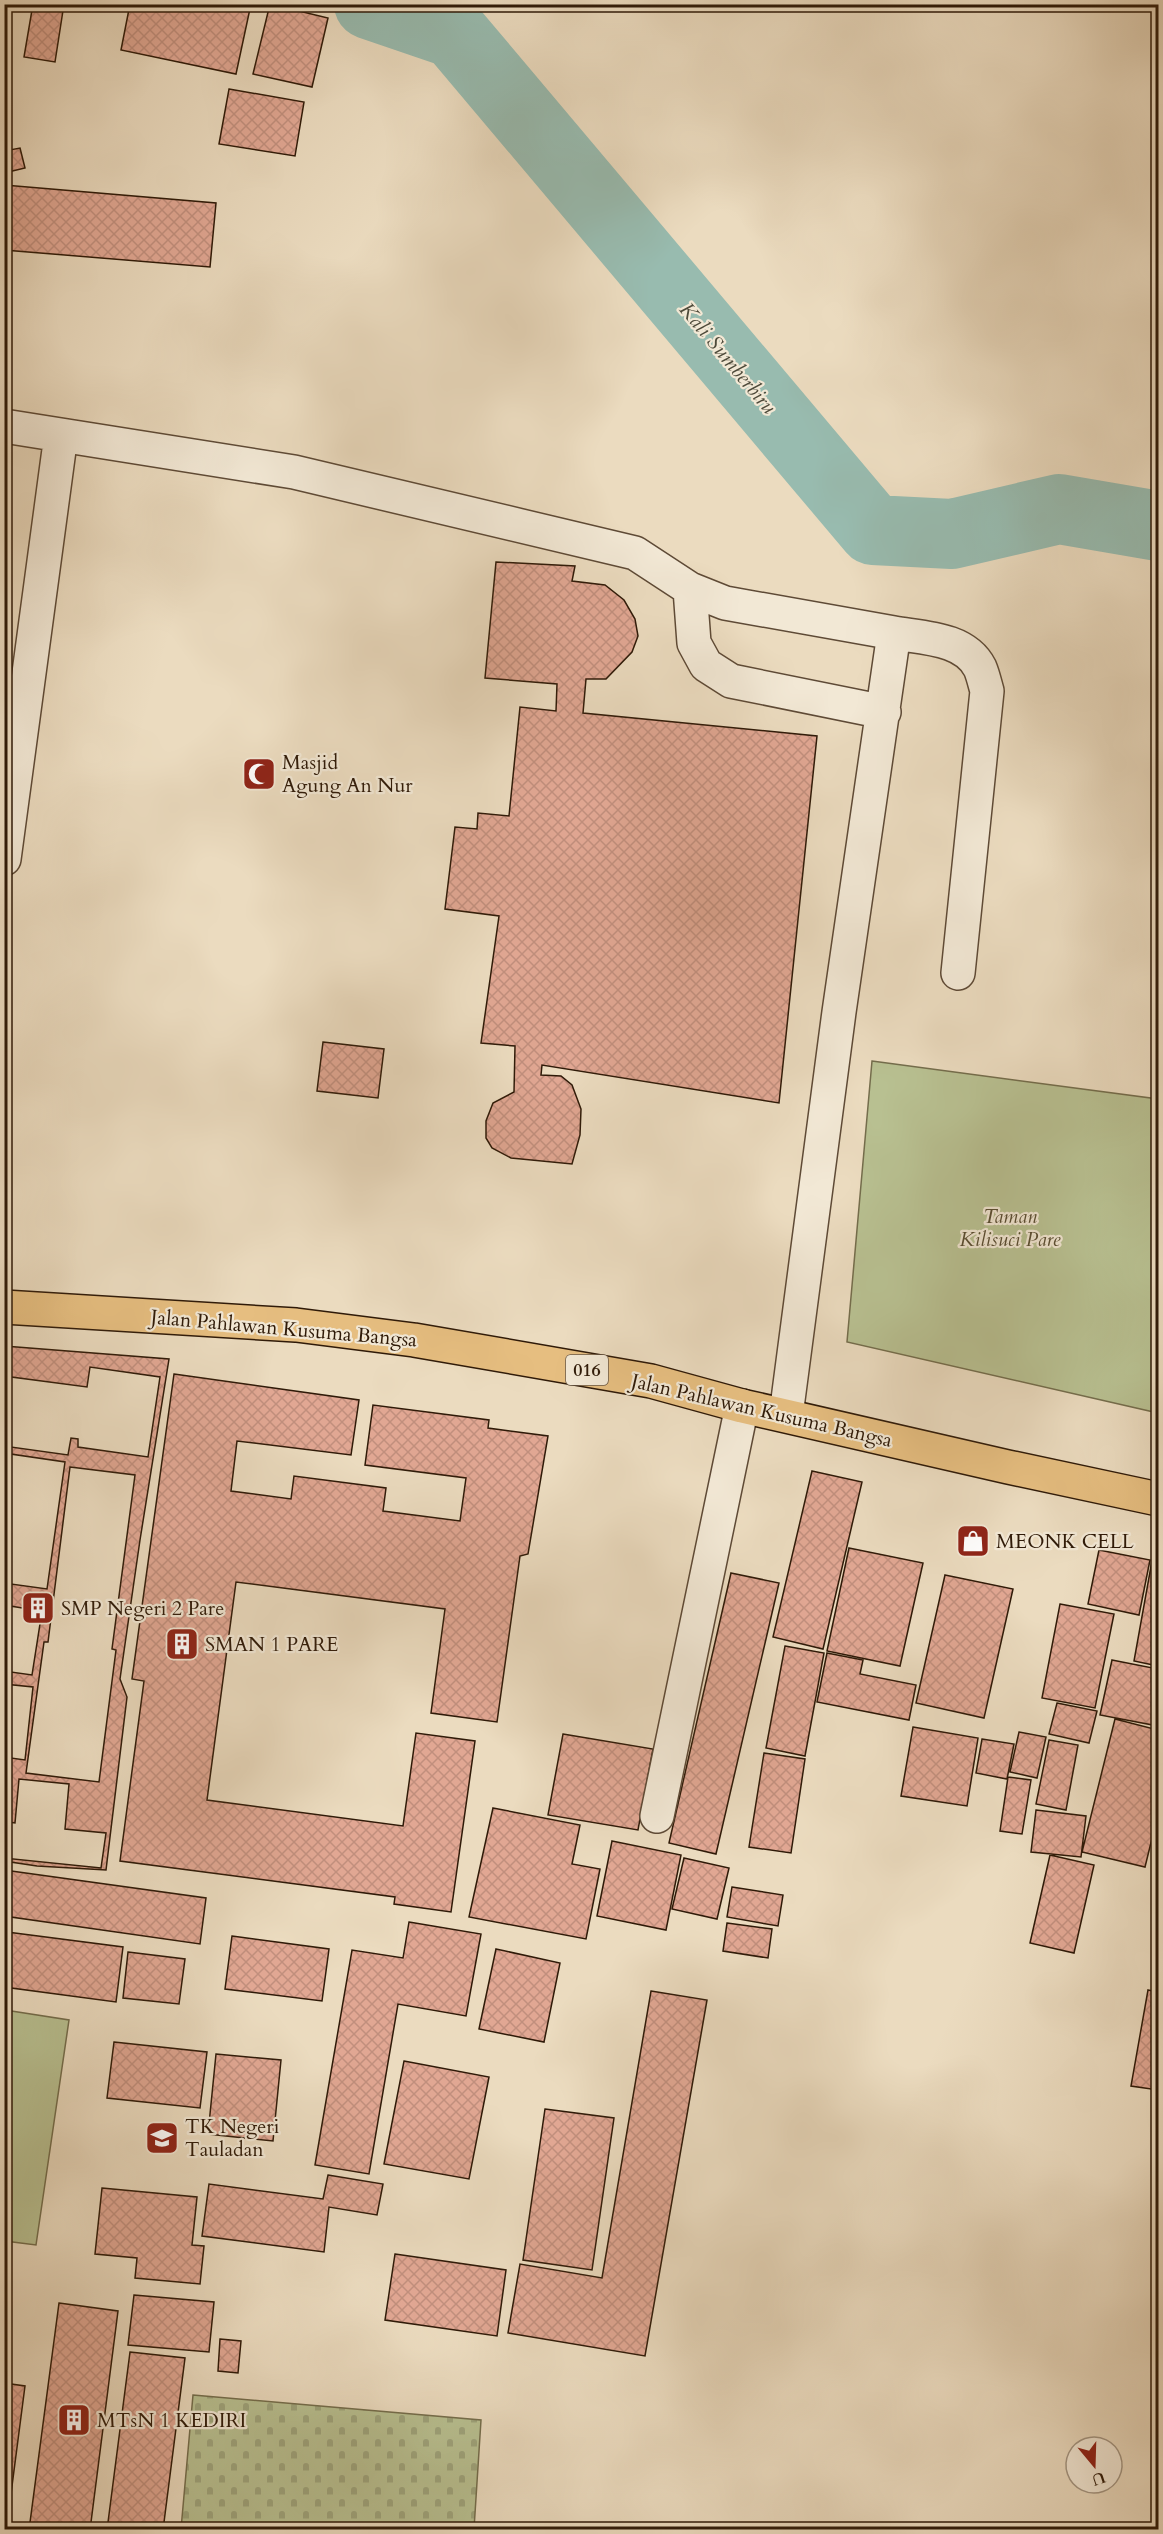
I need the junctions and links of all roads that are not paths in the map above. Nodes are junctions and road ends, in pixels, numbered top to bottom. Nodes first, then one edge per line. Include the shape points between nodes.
1 (4, 426) edge
2 (62, 435) junction
3 (690, 589) junction
4 (894, 633) junction
5 (884, 712) junction
6 (4, 859) edge
7 (958, 973) dead end
8 (5, 1306) edge
9 (742, 1406) junction
10 (786, 1415) junction
11 (1158, 1499) edge
12 (657, 1816) dead end

1 - 2 lane
2 - 3 lane via 294,472 604,544 635,553
2 - 6 lane
3 - 4 lane via 725,603
3 - 5 lane via 694,643 706,665 731,681
4 - 5 lane
4 - 7 lane via 957,646 980,668 987,691
5 - 10 lane via 837,1023
8 - 9 main road, Jalan Pahlawan Kusuma Bangsa / 016 via 296,1325 414,1340 651,1381
9 - 10 main road, Jalan Pahlawan Kusuma Bangsa / 016
9 - 12 lane
10 - 11 main road, Jalan Pahlawan Kusuma Bangsa / 016

